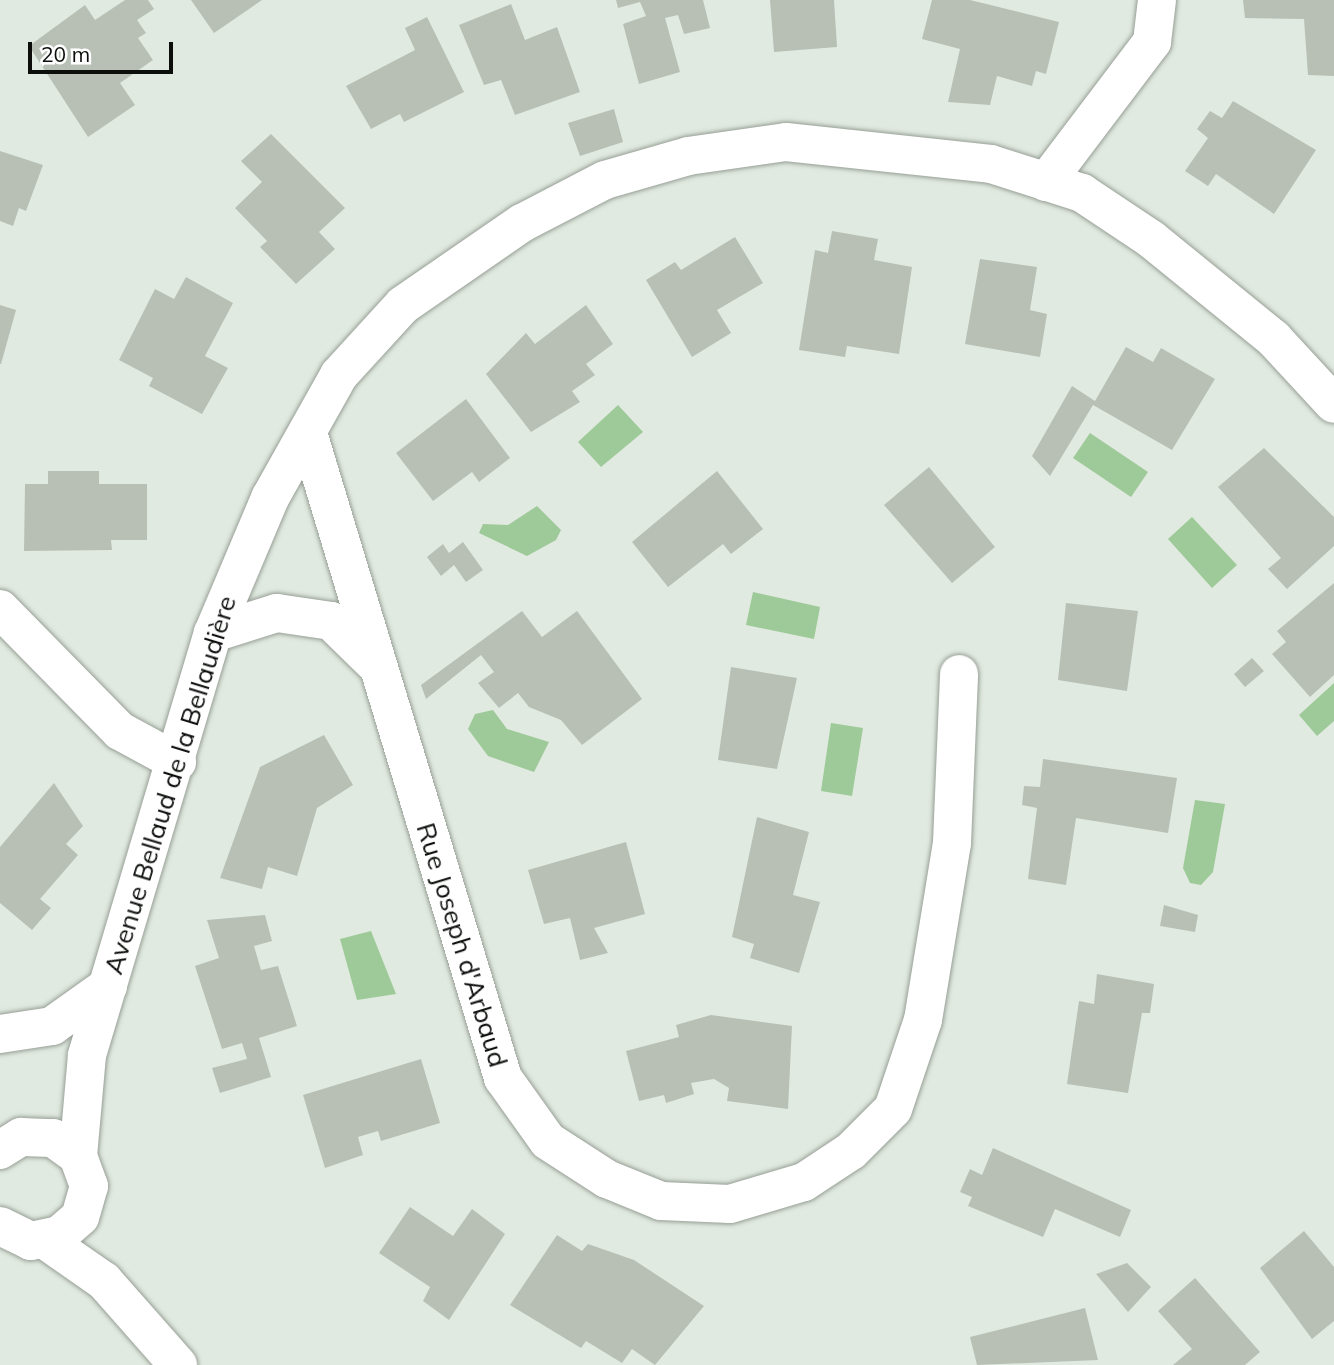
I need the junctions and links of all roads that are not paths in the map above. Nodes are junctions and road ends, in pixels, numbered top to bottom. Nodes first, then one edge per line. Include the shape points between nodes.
1 (1157, 0) edge
2 (1046, 182) junction
3 (1334, 404) edge
4 (308, 433) junction
5 (0, 609) edge
6 (214, 633) junction
7 (376, 664) junction
8 (959, 674) dead end
9 (177, 762) junction
10 (108, 986) junction
11 (0, 1034) edge
12 (87, 1055) junction
13 (15, 1135) edge
14 (78, 1156) junction
15 (80, 1217) junction
16 (0, 1226) edge
17 (45, 1240) junction
18 (104, 1282) junction
19 (178, 1365) edge

1 - 2 street via 1152,42
2 - 3 street, Avenue Bellaud de la Bellaudière via 1082,193 1214,287
2 - 4 street, Avenue Bellaud de la Bellaudière via 978,162 786,142 688,156 605,180 522,223 403,305 339,375
4 - 6 street, Avenue Bellaud de la Bellaudière via 270,498
4 - 7 street, Rue Joseph d'Arbaud
5 - 9 street via 120,731
6 - 7 street, Rue Joseph d'Arbaud via 277,613 331,621
6 - 9 street, Avenue Bellaud de la Bellaudière
7 - 8 street, Rue Joseph d'Arbaud via 503,1078 548,1141 607,1179 661,1201 730,1204 804,1182 851,1151 893,1109 923,1020 952,843
9 - 10 street, Avenue Bellaud de la Bellaudière
10 - 11 street, Avenue Bellaud de la Bellaudière via 52,1026
10 - 12 street, Avenue Bellaud de la Bellaudière
12 - 13 street, Avenue Bellaud de la Bellaudière
12 - 14 street, Avenue Bellaud de la Bellaudière
13 - 14 street
14 - 15 street via 89,1186
15 - 17 street
15 - 18 street
16 - 17 street via 17,1238
17 - 18 street
18 - 19 street

